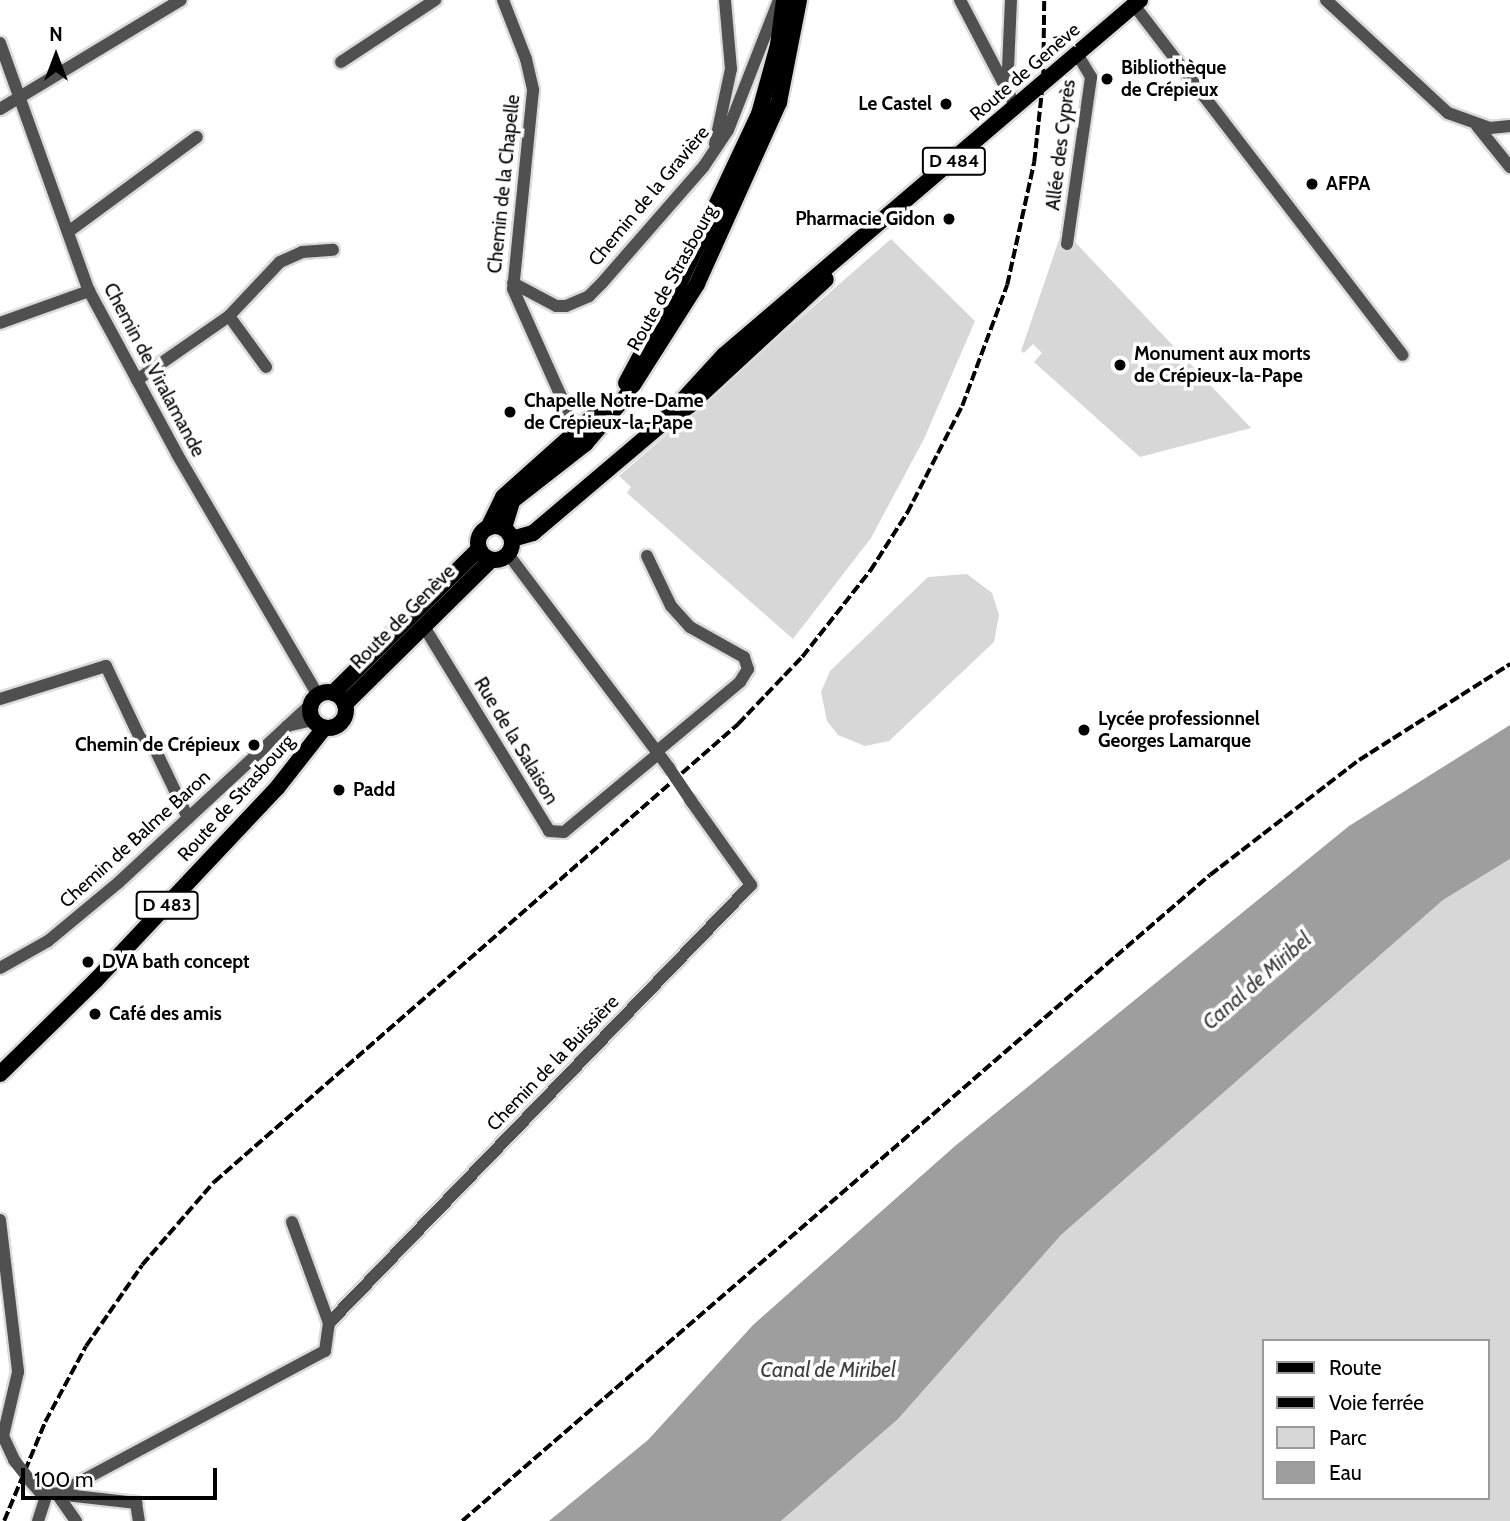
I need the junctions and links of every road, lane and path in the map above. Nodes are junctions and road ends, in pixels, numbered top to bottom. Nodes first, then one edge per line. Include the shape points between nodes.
1 (181, 0) edge
2 (435, 0) edge
3 (503, 0) edge
4 (725, 0) edge
5 (781, 0) edge
6 (799, 0) edge
7 (960, 0) edge
8 (1010, 0) edge
9 (1326, 0) edge
10 (1137, 3) edge
11 (0, 43) edge
12 (1077, 54) junction
13 (341, 62) dead end
14 (21, 99) junction
15 (1011, 101) junction
16 (0, 109) edge
17 (1477, 126) junction
18 (1510, 127) edge
19 (197, 137) dead end
20 (714, 148) junction
21 (1510, 167) edge
22 (68, 232) junction
23 (1067, 244) dead end
24 (333, 250) dead end
25 (513, 283) junction
26 (89, 291) junction
27 (229, 316) junction
28 (0, 323) edge
29 (1403, 355) dead end
30 (266, 367) dead end
31 (137, 380) junction
32 (580, 439) junction
33 (503, 537) junction
34 (485, 555) junction
35 (647, 556) dead end
36 (423, 625) junction
37 (0, 699) edge
38 (324, 707) junction
39 (657, 753) junction
40 (188, 818) junction
41 (0, 968) edge
42 (0, 1074) edge
43 (0, 1220) edge
44 (292, 1222) dead end
45 (328, 1324) junction
46 (2, 1436) edge
47 (52, 1493) junction
48 (38, 1521) edge
49 (76, 1521) edge
50 (139, 1521) edge

1 - 14 street
2 - 13 street
3 - 25 street, Chemin de la Chapelle via 533,90
4 - 20 street via 731,69
5 - 20 street, Chemin de la Gravière via 729,130
5 - 32 main road, Route de Strasbourg via 778,45 759,114 722,195 629,379
6 - 32 main road, Route de Strasbourg via 779,102 728,222 645,369
7 - 15 street
8 - 15 street
9 - 17 street via 1448,113
10 - 12 main road, Route de Genève / D 484
10 - 29 street
11 - 14 street, Chemin de Viralamande
12 - 15 main road, Route de Genève / D 484
12 - 23 street, Allée des Cyprès via 1091,77
14 - 16 street
14 - 22 street, Chemin de Viralamande
15 - 33 main road, Route de Genève / D 484 via 700,396 533,533
17 - 18 street
17 - 21 street
19 - 22 street
20 - 25 street, Chemin de la Gravière via 704,166 589,296 577,304 556,306
22 - 26 street, Chemin de Viralamande
24 - 27 street via 302,252 280,262
25 - 32 street, Chemin de la Chapelle via 516,302
26 - 28 street
26 - 31 street, Chemin de Viralamande
27 - 30 street
27 - 31 street
31 - 38 street, Chemin de Viralamande
32 - 33 main road, Route de Strasbourg via 512,501
33 - 34 main road, Route de Genève
33 - 34 main road, Route de Genève via 480,534
33 - 39 street, Chemin de la Buissière
34 - 36 main road, Route de Genève / D 483
34 - 38 main road, Route de Genève / D 483
35 - 39 street via 671,606 690,627 744,657 748,668 740,682
36 - 38 main road, Route de Genève / D 483
36 - 39 street, Rue de la Salaison via 549,831 564,832
37 - 40 street via 106,666 140,738 154,747
38 - 40 street, Chemin de Balme Baron via 287,726
38 - 42 main road, Route de Strasbourg / D 483 via 277,788 96,981
39 - 45 street, Chemin de la Buissière, bridge via 751,885
40 - 41 street, Chemin de Balme Baron via 48,940
43 - 46 street via 18,1372
44 - 45 street
45 - 47 street, Chemin de la Buissière via 325,1351
46 - 47 street, bridge via 31,1482
47 - 48 street
47 - 49 street
47 - 50 street via 136,1503

